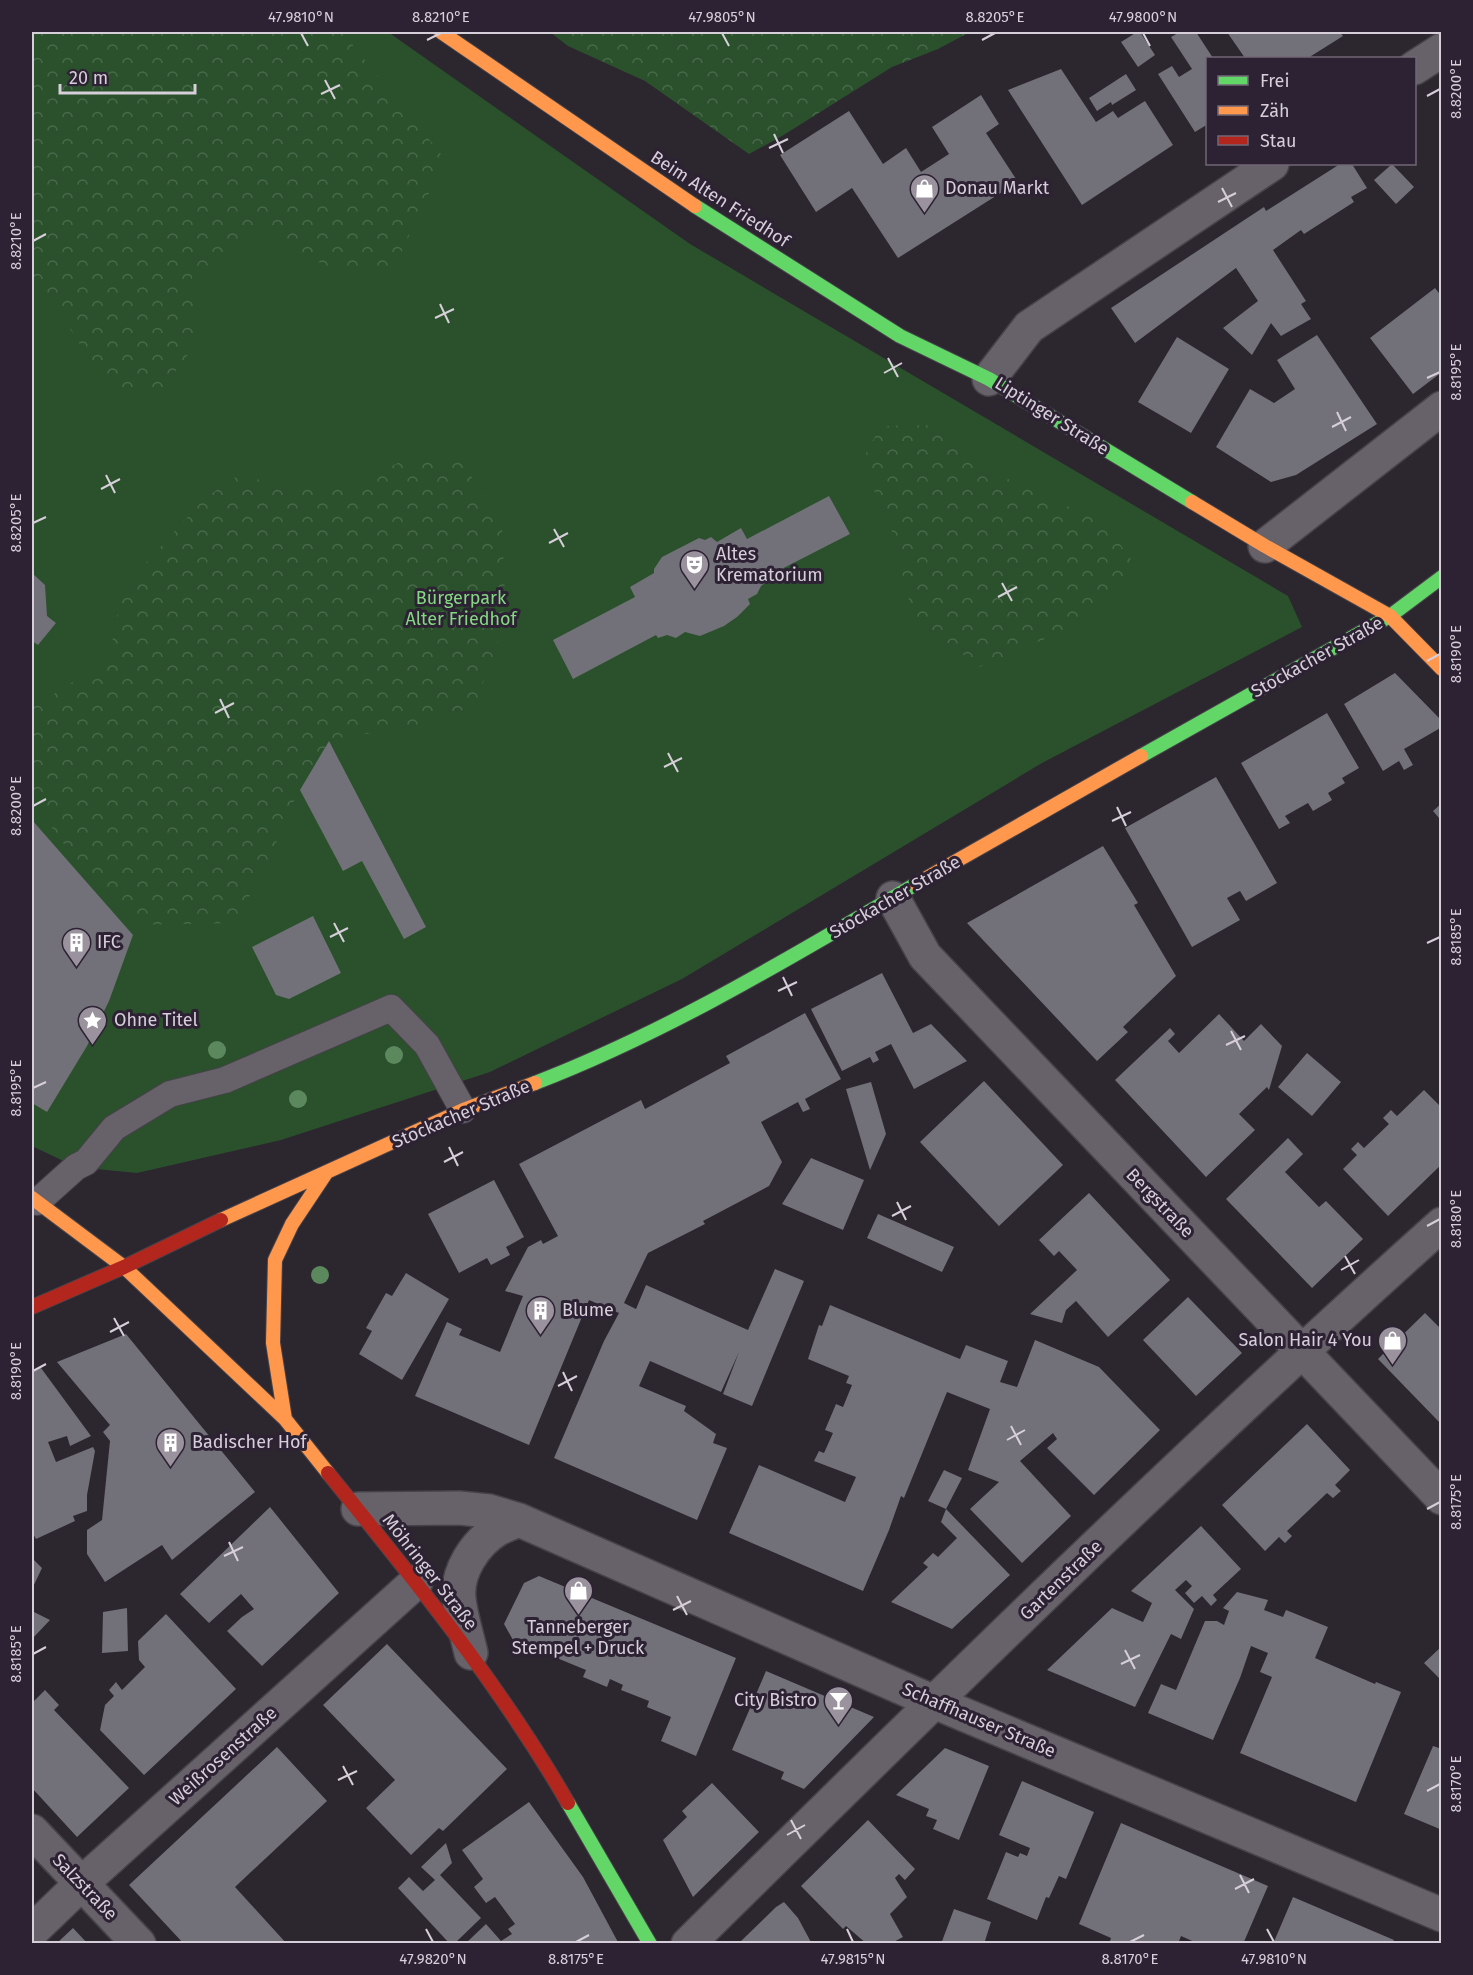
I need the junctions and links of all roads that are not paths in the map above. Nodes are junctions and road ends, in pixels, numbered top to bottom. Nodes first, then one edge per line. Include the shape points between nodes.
1 (441, 32) edge
2 (1442, 50) edge
3 (1416, 67) edge
4 (1271, 165) edge
5 (989, 379) junction
6 (1442, 408) edge
7 (1265, 546) junction
8 (1442, 577) edge
9 (1390, 616) junction
10 (1442, 669) edge
11 (893, 897) junction
12 (463, 1110) junction
13 (326, 1173) junction
14 (34, 1200) edge
15 (1442, 1224) edge
16 (124, 1268) junction
17 (32, 1307) edge
18 (1301, 1350) junction
19 (285, 1419) junction
20 (1442, 1498) edge
21 (358, 1509) junction
22 (519, 1520) junction
23 (416, 1582) junction
24 (471, 1653) junction
25 (934, 1701) junction
26 (32, 1831) edge
27 (81, 1884) junction
28 (1442, 1915) edge
29 (32, 1931) edge
30 (139, 1944) edge
31 (650, 1944) edge
32 (688, 1944) edge

1 - 5 street, Beim Alten Friedhof via 731,230 900,336
2 - 3 street
4 - 5 street, Liptinger Straße via 1029,327
5 - 7 street, Liptinger Straße
6 - 7 street
7 - 9 street, Liptinger Straße
8 - 9 street, Stockacher Straße
9 - 10 street, Liptinger Straße
9 - 11 street, Stockacher Straße
11 - 12 street, Stockacher Straße via 652,1033
11 - 18 street, Bergstraße via 925,956
12 - 13 street, Stockacher Straße
12 - 14 lane via 427,1046 391,1008 225,1080 170,1094 114,1128 86,1162
13 - 16 street, Stockacher Straße
13 - 19 street via 292,1224 275,1260 273,1343
14 - 16 street, Möhringer Straße
15 - 18 street, Gartenstraße
16 - 17 street, Stockacher Straße
16 - 19 street, Möhringer Straße
18 - 20 street, Bergstraße
18 - 25 street, Gartenstraße
19 - 21 street, Möhringer Straße
21 - 22 street, Schaffhauser Straße via 459,1508
21 - 23 street, Möhringer Straße
22 - 24 street via 483,1540 460,1580 459,1597
22 - 25 street, Schaffhauser Straße
23 - 24 street, Möhringer Straße
23 - 27 street, Weißrosenstraße
24 - 31 street, Möhringer Straße via 542,1756
25 - 28 street, Schaffhauser Straße
25 - 32 street, Gartenstraße
26 - 27 street, Salzstraße
27 - 29 street, Weißrosenstraße
27 - 30 street, Salzstraße

